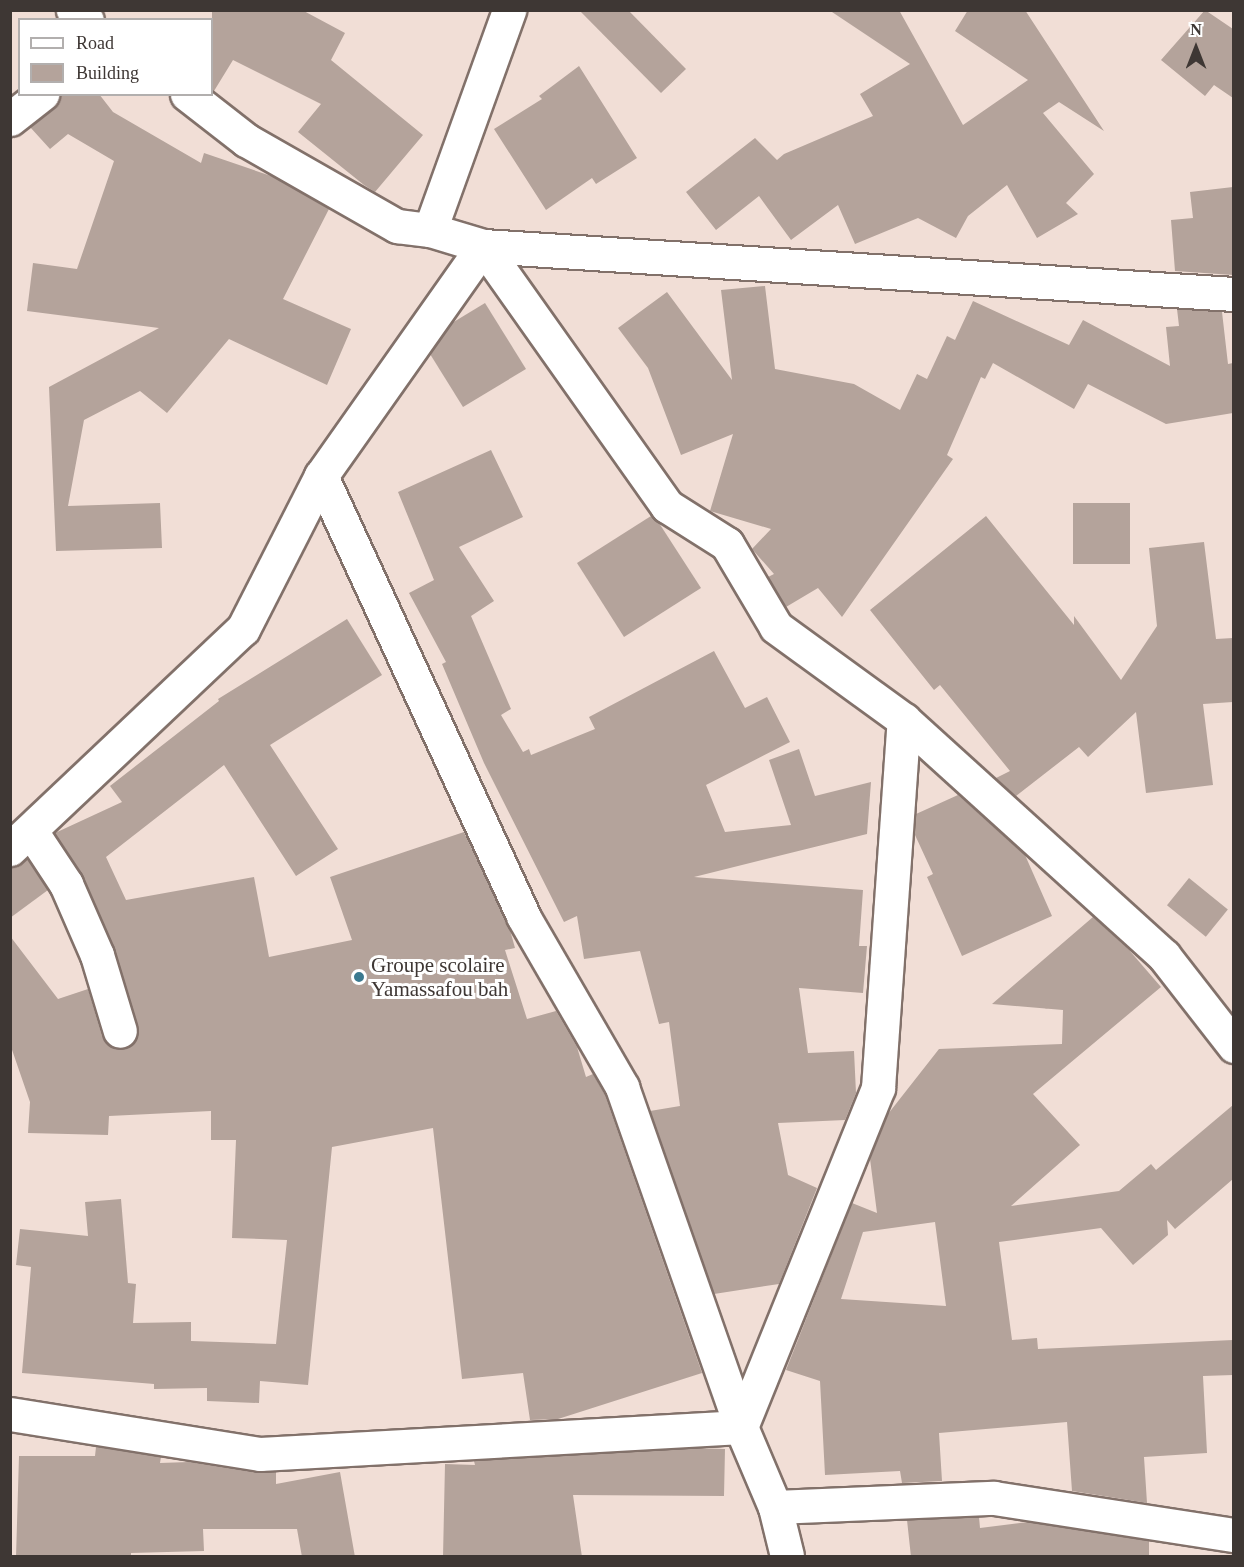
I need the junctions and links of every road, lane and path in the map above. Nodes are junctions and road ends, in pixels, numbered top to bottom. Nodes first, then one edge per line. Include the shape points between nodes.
1 (509, 10) edge
2 (39, 96) edge
3 (191, 96) edge
4 (10, 119) edge
5 (430, 230) junction
6 (483, 246) junction
7 (1233, 294) edge
8 (321, 476) junction
9 (904, 720) junction
10 (17, 841) edge
11 (120, 1031) dead end
12 (1233, 1046) edge
13 (10, 1414) edge
14 (741, 1427) junction
15 (775, 1507) junction
16 (1233, 1535) edge
17 (787, 1557) edge

1 - 5 street
2 - 4 street
3 - 5 street via 246,140 397,226
5 - 6 street
6 - 7 street
6 - 8 street
6 - 9 street via 667,506 727,544 776,627
8 - 10 street via 243,629
8 - 14 street via 523,916 622,1087
9 - 12 street via 1164,956
9 - 14 street via 878,1088
10 - 11 street via 70,894 97,955
13 - 14 street via 260,1454
14 - 15 street
15 - 16 street via 994,1498
15 - 17 street

